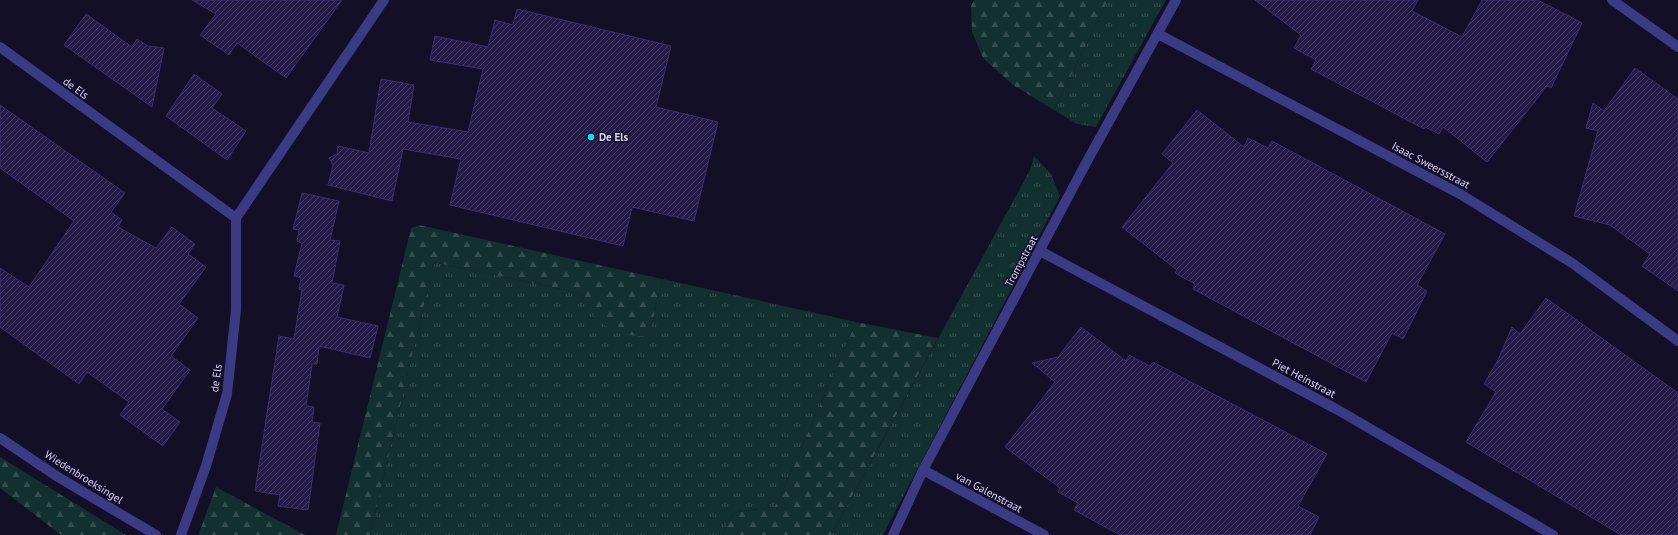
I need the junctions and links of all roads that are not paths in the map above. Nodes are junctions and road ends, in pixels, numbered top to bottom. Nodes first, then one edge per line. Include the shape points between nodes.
1 (384, 0) edge
2 (1176, 0) edge
3 (1612, 0) edge
4 (1158, 34) junction
5 (1678, 47) edge
6 (0, 48) edge
7 (236, 218) junction
8 (1040, 251) junction
9 (1678, 340) edge
10 (0, 438) edge
11 (923, 470) junction
12 (156, 535) edge
13 (181, 535) edge
14 (893, 535) edge
15 (1044, 535) edge
16 (1553, 535) edge

1 - 7 street
2 - 4 street, Trompstraat
3 - 5 street
4 - 8 street, Trompstraat
4 - 9 street, Isaac Sweersstraat via 1460,194 1572,263
6 - 7 street, de Els
7 - 13 street, de Els via 236,310 227,394 206,466
8 - 11 street, Trompstraat
8 - 16 street, Piet Heinstraat via 1338,410
10 - 12 street, Wiedenbroeksingel via 58,477
11 - 14 street, Trompstraat
11 - 15 street, van Galenstraat

